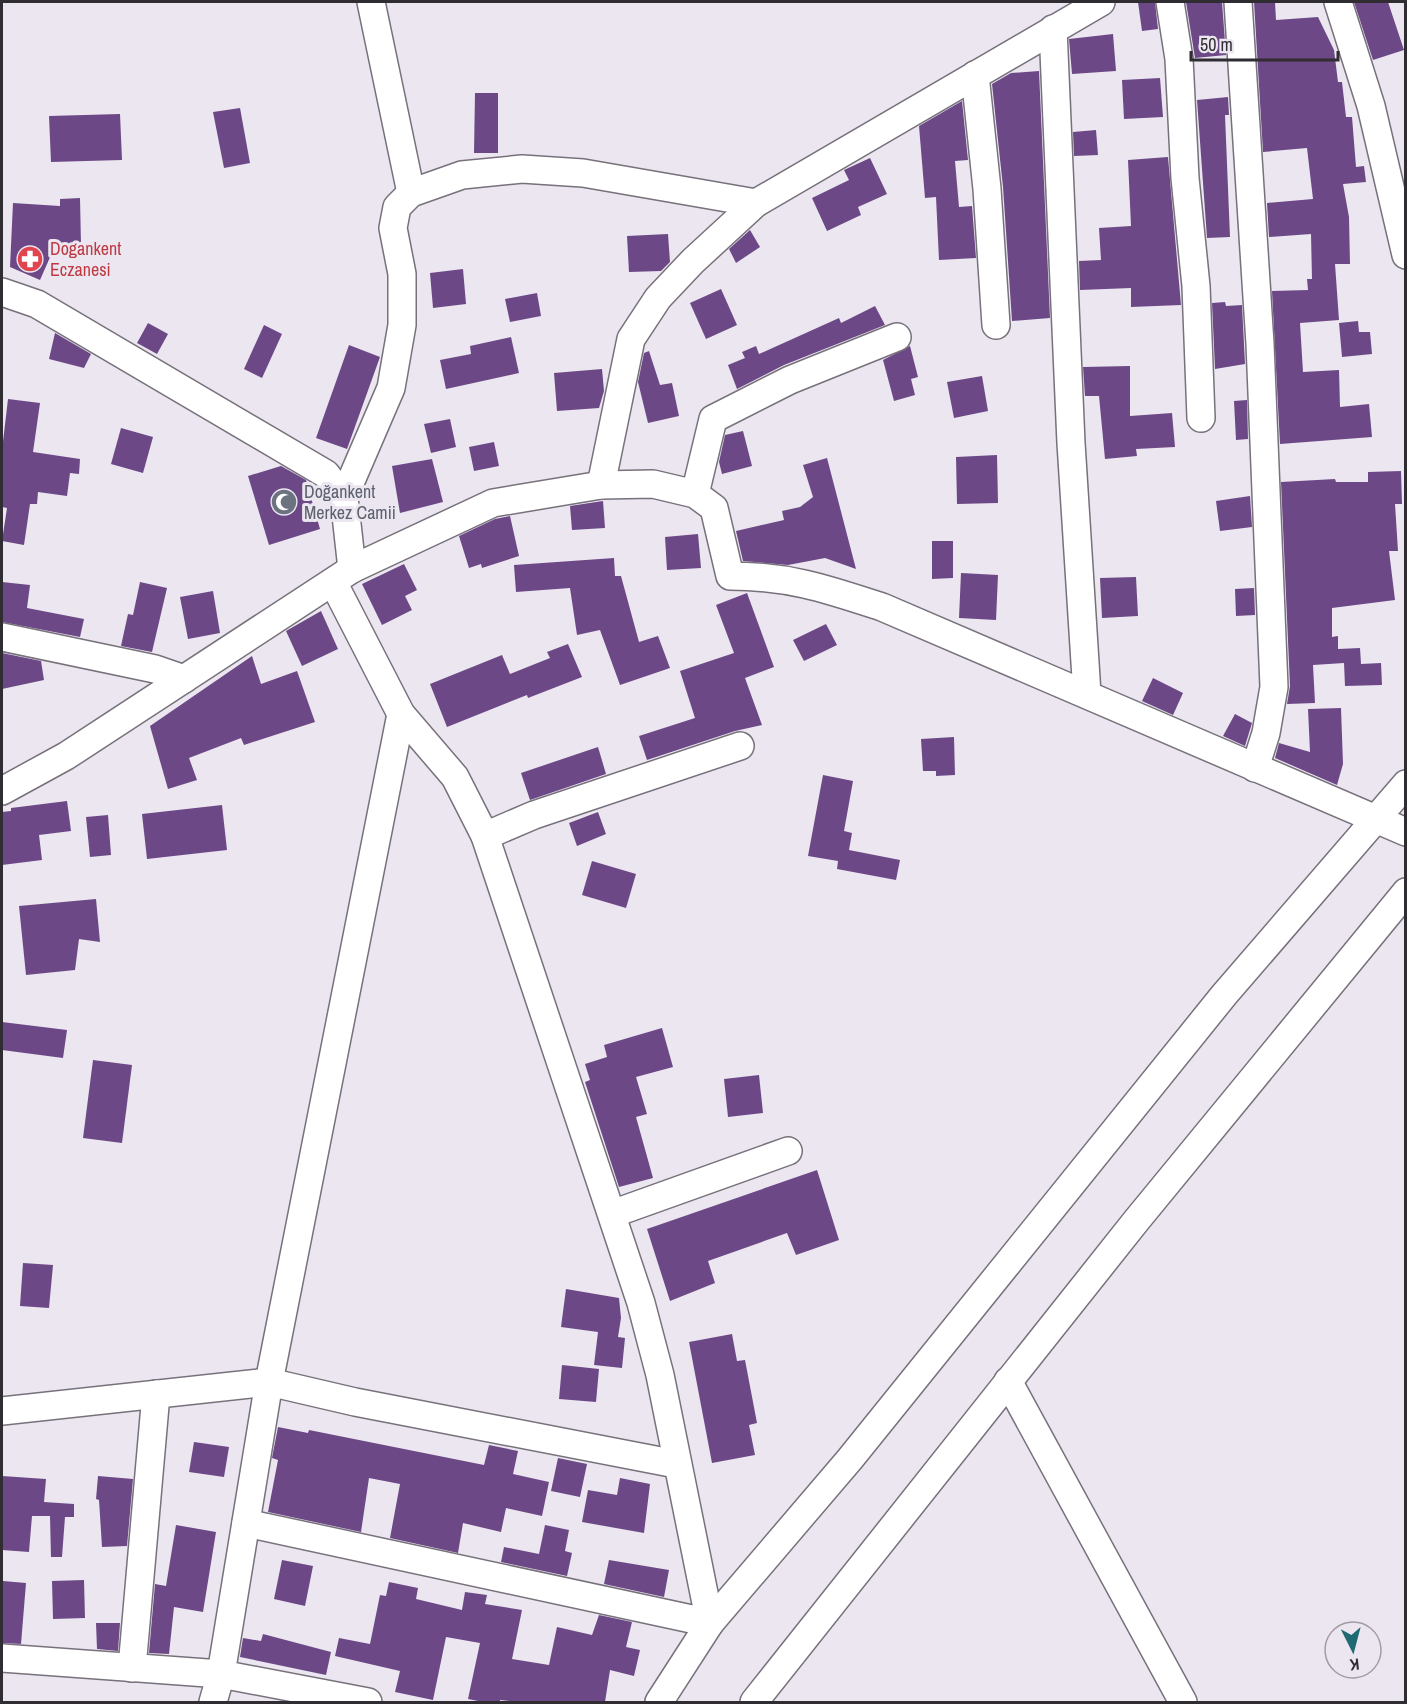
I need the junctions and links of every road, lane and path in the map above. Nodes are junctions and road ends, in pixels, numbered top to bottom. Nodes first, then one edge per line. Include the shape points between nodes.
1 (371, 2) edge
2 (1101, 2) edge
3 (1170, 2) edge
4 (1238, 2) edge
5 (1338, 2) edge
6 (1053, 29) junction
7 (975, 75) junction
8 (411, 193) junction
9 (756, 203) junction
10 (1406, 255) edge
11 (2, 292) edge
12 (996, 326) dead end
13 (897, 337) dead end
14 (1201, 418) dead end
15 (601, 485) junction
16 (695, 494) junction
17 (344, 497) junction
18 (342, 575) junction
19 (2, 637) edge
20 (184, 679) junction
21 (1087, 694) junction
22 (401, 714) junction
23 (740, 746) dead end
24 (1255, 768) junction
25 (1406, 784) edge
26 (2, 791) edge
27 (1374, 819) junction
28 (1406, 832) edge
29 (485, 836) junction
30 (1406, 892) edge
31 (788, 1151) dead end
32 (612, 1215) junction
33 (1008, 1381) junction
34 (269, 1382) junction
35 (156, 1394) junction
36 (2, 1411) edge
37 (676, 1464) junction
38 (246, 1523) junction
39 (710, 1623) junction
40 (2, 1658) edge
41 (132, 1668) junction
42 (221, 1674) junction
43 (213, 1702) edge
44 (364, 1702) edge
45 (659, 1702) edge
46 (754, 1702) edge
47 (1183, 1702) edge

1 - 8 street
2 - 6 street
3 - 14 street via 1179,59 1196,286
4 - 24 street via 1260,344 1274,687
5 - 10 street via 1371,106
6 - 7 street
6 - 21 street via 1071,443
7 - 9 street
7 - 12 street
8 - 9 street via 462,175 522,169 583,173
8 - 17 street via 397,207 393,228 402,274 402,325 391,388
9 - 15 street via 658,298 631,339
11 - 17 street via 37,304 326,474
13 - 16 street via 790,380 713,419
15 - 16 street via 652,484
15 - 18 street via 493,502
16 - 21 street via 714,508 730,576 768,576 807,583 882,607
17 - 18 street
18 - 20 street
18 - 22 street
19 - 20 street via 156,669
20 - 26 street via 66,756
21 - 24 street
22 - 29 street via 455,777
22 - 34 street
23 - 29 street via 534,815
24 - 27 street
25 - 27 street
27 - 28 street
27 - 39 street via 1210,1012 850,1459
29 - 32 street
30 - 33 street
31 - 32 street
32 - 37 street via 660,1375
33 - 46 street
33 - 47 street
34 - 35 street
34 - 37 street
34 - 38 street
35 - 36 street
35 - 41 street
37 - 39 street
38 - 39 street
38 - 42 street
39 - 45 street
40 - 41 street
41 - 42 street
42 - 43 street
42 - 44 street

